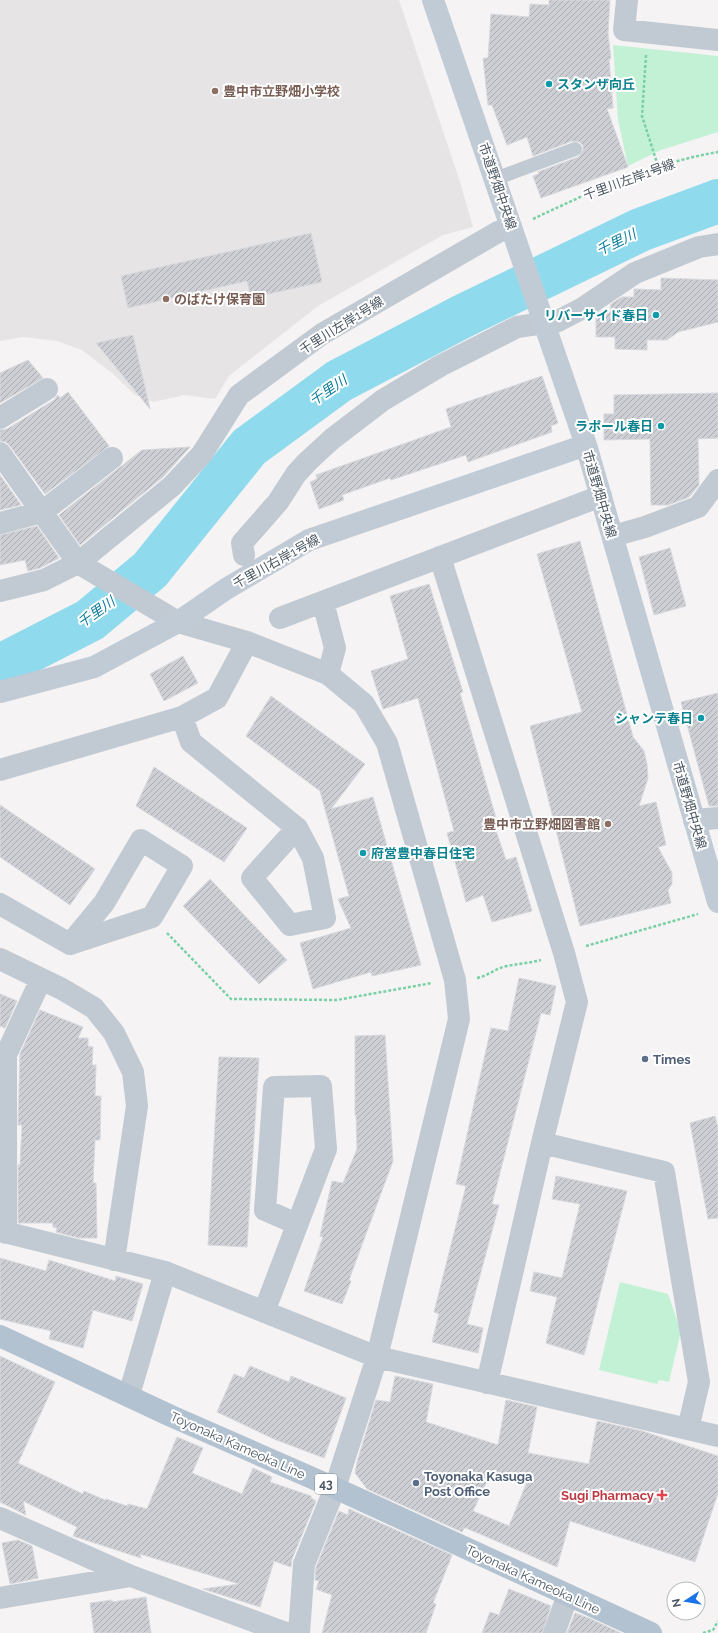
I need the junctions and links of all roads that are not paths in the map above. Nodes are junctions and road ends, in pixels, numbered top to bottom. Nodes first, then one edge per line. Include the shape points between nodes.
1 (434, 0) edge
2 (627, 0) edge
3 (718, 40) edge
4 (575, 149) dead end
5 (495, 179) junction
6 (513, 232) junction
7 (718, 244) edge
8 (542, 317) junction
9 (47, 388) dead end
10 (0, 418) edge
11 (586, 445) junction
12 (0, 453) edge
13 (112, 458) dead end
14 (718, 480) edge
15 (600, 496) junction
16 (42, 512) junction
17 (0, 523) edge
18 (613, 536) junction
19 (244, 555) dead end
20 (440, 557) junction
21 (84, 566) junction
22 (0, 591) edge
23 (323, 602) junction
24 (170, 617) junction
25 (280, 618) dead end
26 (247, 642) junction
27 (328, 674) junction
28 (0, 692) edge
29 (182, 717) junction
30 (0, 770) edge
31 (718, 818) edge
32 (694, 820) junction
33 (297, 828) dead end
34 (713, 900) edge
35 (0, 904) edge
36 (70, 944) junction
37 (0, 959) edge
38 (41, 979) junction
39 (3, 1056) edge
40 (542, 1143) junction
41 (297, 1224) junction
42 (3, 1232) edge
43 (114, 1260) junction
44 (165, 1272) junction
45 (264, 1312) junction
46 (0, 1336) edge
47 (377, 1357) junction
48 (487, 1383) junction
49 (128, 1395) junction
50 (688, 1429) junction
51 (718, 1436) edge
52 (335, 1488) junction
53 (0, 1518) edge
54 (131, 1576) junction
55 (568, 1595) junction
56 (0, 1598) edge
57 (286, 1633) edge
58 (299, 1633) edge
59 (554, 1633) edge
60 (651, 1633) edge

1 - 5 street, 市道野畑中央線
2 - 3 street via 624,30
4 - 5 lane
5 - 6 street, 市道野畑中央線
6 - 8 street, 市道野畑中央線
6 - 21 street, 千里川左岸1号線 via 498,232 322,334 239,395 202,454 172,486
7 - 8 street, 千里川右岸1号線 via 699,247 635,273 583,308 558,321
8 - 11 street, 市道野畑中央線
8 - 19 street, 千里川右岸1号線 via 451,360 368,410 327,443 296,474 278,502 244,539
9 - 10 street
11 - 15 street, 市道野畑中央線
11 - 24 street, 千里川右岸1号線 via 309,540 226,589
12 - 16 street
13 - 16 street
14 - 18 street via 698,507
15 - 18 street, 市道野畑中央線
15 - 20 street
16 - 17 street
16 - 21 street
18 - 32 street, 市道野畑中央線
20 - 23 street
20 - 40 street via 577,1002
21 - 22 street, 千里川左岸1号線 via 44,580
21 - 24 street
23 - 25 street
23 - 27 street via 335,648
24 - 26 street
24 - 28 street, 千里川右岸1号線 via 94,667
26 - 27 street
26 - 29 street via 217,698
27 - 47 street via 364,704 386,743 455,980 459,1019
29 - 30 street
29 - 33 street via 191,742
31 - 32 street
32 - 34 street, 市道野畑中央線
35 - 36 street
36 - 36 street via 104,903 141,840 182,866 152,917
37 - 38 street
38 - 39 street
38 - 43 street via 94,1008 114,1033 133,1072 138,1106
39 - 42 street
40 - 48 street
40 - 50 street via 664,1172 699,1382
41 - 41 street via 326,1150 321,1086 274,1087 265,1210
41 - 45 street
42 - 43 street
43 - 44 street
44 - 45 street
44 - 49 street
45 - 47 street
46 - 49 main road, Toyonaka Kameoka Line / 43
47 - 48 street
47 - 52 street
48 - 50 street
49 - 52 main road, Toyonaka Kameoka Line / 43
50 - 51 street
52 - 55 main road, Toyonaka Kameoka Line / 43
52 - 58 street via 304,1564
53 - 54 street
54 - 56 street
54 - 57 street
55 - 59 street
55 - 60 main road, Toyonaka Kameoka Line / 43

